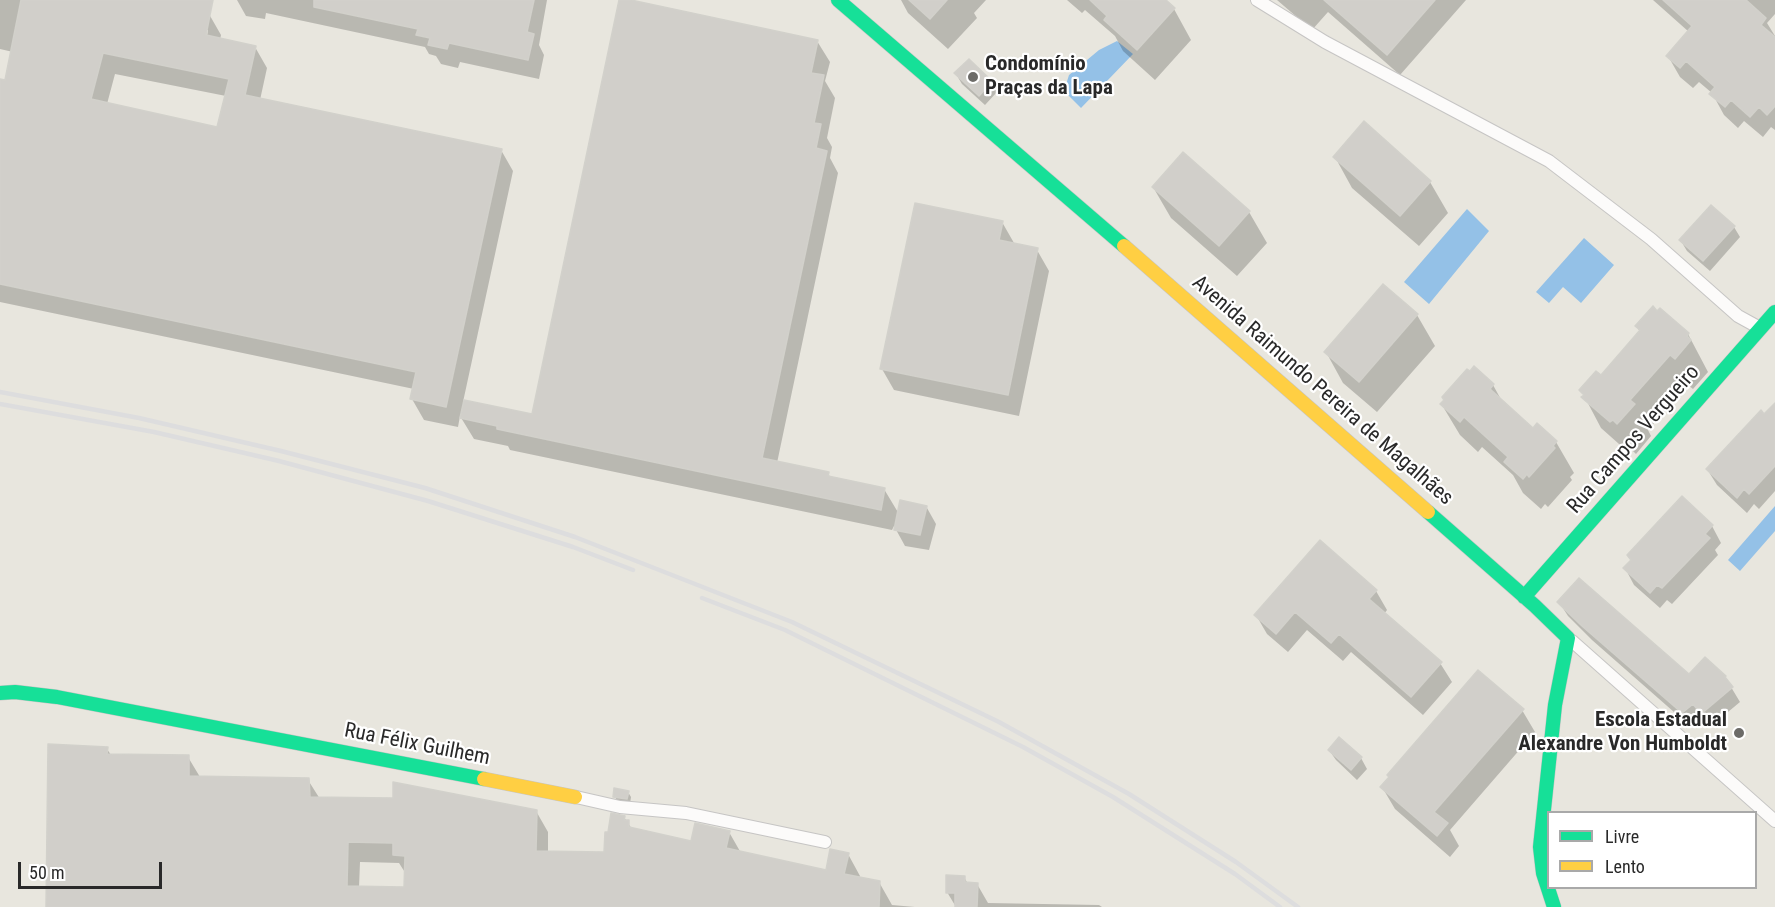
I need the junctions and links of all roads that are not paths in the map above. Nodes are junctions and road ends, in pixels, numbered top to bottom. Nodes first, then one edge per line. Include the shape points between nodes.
1 (838, 0) edge
2 (1257, 0) edge
3 (1775, 312) edge
4 (1760, 328) junction
5 (1524, 597) junction
6 (1568, 638) junction
7 (0, 693) edge
8 (575, 797) joint
9 (1775, 820) edge
10 (825, 842) dead end
11 (1547, 885) edge
12 (1548, 889) edge
13 (1554, 907) edge

1 - 5 street, Avenida Raimundo Pereira de Magalhães
2 - 4 lane via 1325,42 1549,161 1651,239 1738,316
3 - 4 street, Rua Campos Vergueiro
4 - 5 street, Rua Campos Vergueiro
5 - 6 street, Avenida Raimundo Pereira de Magalhães
6 - 9 lane
6 - 11 street via 1555,705 1540,847
7 - 8 street, Rua Félix Guilhem via 57,697
8 - 10 lane, Rua Félix Guilhem via 621,807 686,813
12 - 13 street

